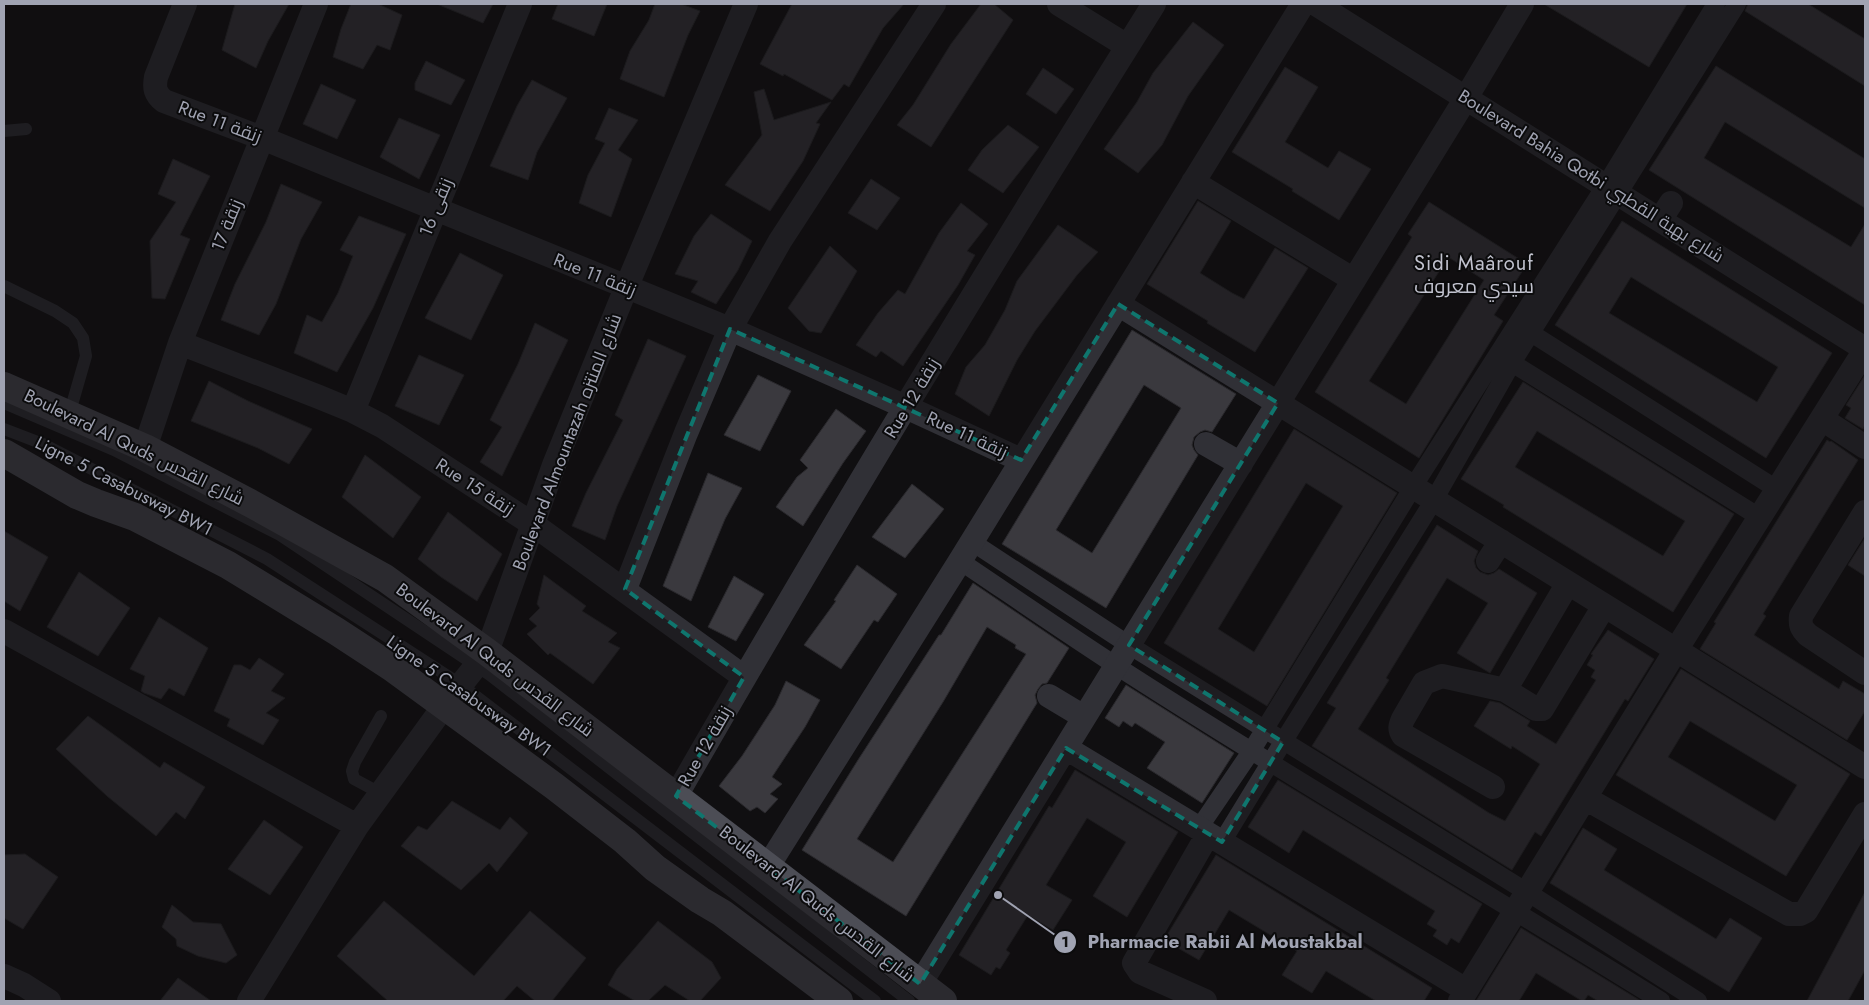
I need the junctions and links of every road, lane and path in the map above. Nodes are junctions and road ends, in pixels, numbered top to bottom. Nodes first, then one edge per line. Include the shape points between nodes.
1 (185, 4) edge
2 (316, 4) edge
3 (520, 4) edge
4 (746, 4) edge
5 (934, 4) edge
6 (1059, 4) edge
7 (1154, 4) edge
8 (1303, 4) edge
9 (1316, 4) edge
10 (1522, 4) edge
11 (1716, 4) edge
12 (1737, 4) edge
13 (1127, 46) junction
14 (1466, 98) junction
15 (26, 130) dead end
16 (4, 131) edge
17 (262, 138) junction
18 (1193, 182) junction
19 (1611, 190) junction
20 (435, 210) junction
21 (1354, 280) junction
22 (4, 286) edge
23 (626, 288) junction
24 (1118, 304) junction
25 (730, 329) junction
26 (1531, 333) junction
27 (180, 343) junction
28 (1865, 349) edge
29 (1512, 363) junction
30 (4, 386) edge
31 (4, 403) edge
32 (1278, 403) junction
33 (906, 407) junction
34 (353, 411) junction
35 (68, 415) junction
36 (1822, 419) junction
37 (4, 429) edge
38 (1206, 444) dead end
39 (1865, 447) edge
40 (145, 448) junction
41 (4, 453) edge
42 (1021, 460) junction
43 (1241, 464) junction
44 (1413, 487) junction
45 (1778, 490) junction
46 (1434, 500) junction
47 (1865, 512) edge
48 (1760, 518) junction
49 (534, 525) junction
50 (1501, 541) junction
51 (966, 551) junction
52 (1488, 561) dead end
53 (1568, 583) junction
54 (625, 589) junction
55 (1604, 606) junction
56 (4, 631) edge
57 (1129, 645) junction
58 (1676, 650) junction
59 (482, 659) junction
60 (1116, 665) junction
61 (1865, 673) edge
62 (744, 677) junction
63 (460, 684) junction
64 (1505, 690) junction
65 (1049, 696) dead end
66 (444, 706) junction
67 (381, 716) dead end
68 (1084, 717) junction
69 (1264, 730) junction
70 (1283, 742) junction
71 (1066, 748) junction
72 (1252, 750) junction
73 (1270, 762) junction
74 (1865, 767) edge
75 (1493, 787) dead end
76 (380, 793) junction
77 (676, 796) junction
78 (1585, 798) junction
79 (1865, 814) edge
80 (357, 826) junction
81 (1210, 835) junction
82 (768, 866) junction
83 (1521, 901) junction
84 (4, 976) edge
85 (914, 992) edge
86 (1463, 996) edge
87 (49, 1001) edge
88 (251, 1001) edge
89 (839, 1001) edge
90 (875, 1001) edge
91 (943, 1001) edge
92 (1205, 1001) edge
93 (1661, 1001) edge
94 (1698, 1001) edge

1 - 17 street, Rue 11 زنقة via 156,77 156,92 164,101
2 - 17 street, زنقة 17
3 - 20 street, زنقى 16
4 - 23 street, Boulevard Almountazah شارع المنتزه
5 - 25 street via 780,241
6 - 13 street
7 - 13 street, Rue 12 زنقة
8 - 18 street
9 - 14 street, Boulevard Bahia Qotbi شارع بهية القطبي
10 - 14 street
11 - 19 street
12 - 19 street
13 - 33 street, Rue 12 زنقة
14 - 19 street, Boulevard Bahia Qotbi شارع بهية القطبي
14 - 21 street
15 - 16 lane
17 - 20 street, Rue 11 زنقة
17 - 27 street, زنقة 17
18 - 21 street
18 - 24 street
19 - 26 street
19 - 28 street, Boulevard Bahia Qotbi شارع بهية القطبي via 1665,211
19 - 44 street
20 - 23 street, Rue 11 زنقة
20 - 34 street, زنقى 16
21 - 32 street
22 - 35 lane via 74,323 83,338 86,356
23 - 25 street, Rue 11 زنقة
23 - 49 street, Boulevard Almountazah شارع المنتزه via 554,465
24 - 32 street
24 - 42 street
25 - 33 street, Rue 11 زنقة
25 - 54 street
26 - 29 street
26 - 45 street
27 - 34 street, Rue 15 زنقة
27 - 40 street, زنقة 17
28 - 36 street
29 - 46 street
29 - 48 street
30 - 35 main road, Boulevard Al Quds شارع القدس
31 - 59 lane, Ligne 5 Casabusway BW1 via 114,450 280,535
32 - 43 street
32 - 44 street via 1348,457
33 - 42 street, Rue 11 زنقة
33 - 62 street, Rue 12 زنقة
34 - 49 street, Rue 15 زنقة via 382,426
35 - 40 main road, Boulevard Al Quds شارع القدس
36 - 39 street
36 - 45 street
37 - 63 lane, Ligne 5 Casabusway BW1 via 43,444 267,559
38 - 43 street
40 - 59 main road, Boulevard Al Quds شارع القدس via 385,578
41 - 66 main road via 77,495 135,517 228,565 336,630
42 - 51 street
43 - 57 street
44 - 46 street
44 - 69 street
45 - 48 street
46 - 50 street
46 - 70 street
47 - 61 street via 1801,616 1800,624 1808,635
48 - 58 street
49 - 54 street, Rue 15 زنقة
49 - 59 street, Boulevard Almountazah شارع المنتزه
50 - 52 street
50 - 53 street
51 - 57 street
51 - 60 street
51 - 82 street
53 - 55 street
53 - 64 street
54 - 62 street, Rue 15 زنقة
55 - 58 street
55 - 64 street via 1542,709 1536,709
56 - 80 street
57 - 60 street
57 - 69 street
58 - 74 street
58 - 78 street
59 - 63 street, Boulevard Almountazah شارع المنتزه
59 - 77 main road, Boulevard Al Quds شارع القدس
59 - 85 lane, Ligne 5 Casabusway BW1 via 490,675
60 - 68 street
60 - 72 street
62 - 77 street, Rue 12 زنقة
63 - 66 street, Boulevard Almountazah شارع المنتزه
63 - 90 lane, Ligne 5 Casabusway BW1
64 - 75 street via 1442,676 1433,678 1424,683 1400,725 1403,735
65 - 68 street
66 - 76 street, Boulevard Almountazah شارع المنتزه
66 - 89 main road via 554,786 655,868 722,912
67 - 76 lane via 352,771 354,779
68 - 71 street
69 - 70 street
69 - 72 street
70 - 73 street
70 - 83 street
71 - 81 street
71 - 85 street
72 - 73 street
72 - 81 street
73 - 81 street
73 - 83 street
76 - 80 street, Boulevard Almountazah شارع المنتزه
77 - 82 main road, Boulevard Al Quds شارع القدس
78 - 79 street via 1794,915 1806,912
78 - 83 street
80 - 88 street, Boulevard Almountazah شارع المنتزه
81 - 86 street
81 - 92 street via 1134,963 1140,972
82 - 85 main road, Boulevard Al Quds شارع القدس
83 - 86 street
83 - 93 street
83 - 94 street
84 - 87 street
85 - 91 main road, Boulevard Al Quds شارع القدس

